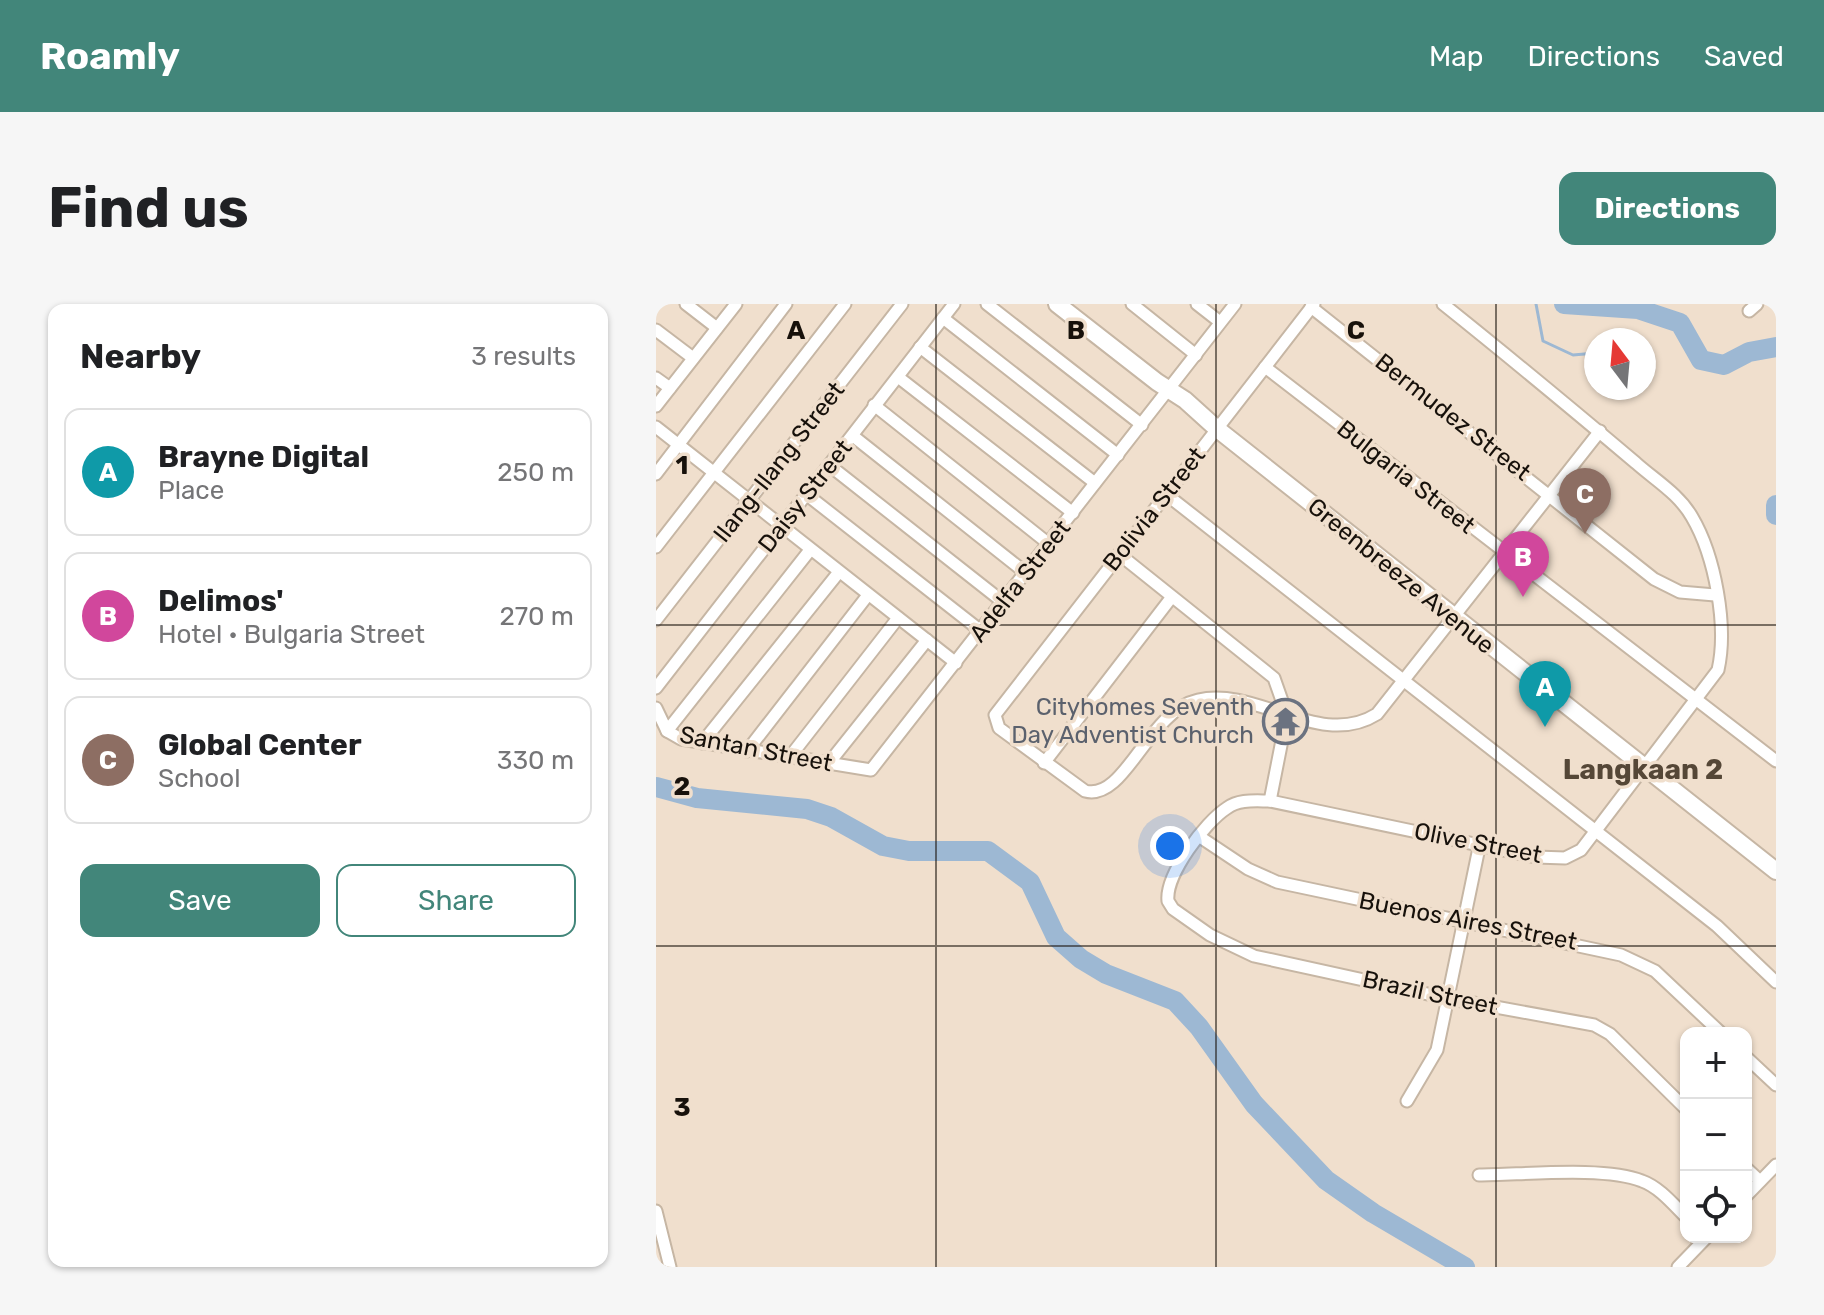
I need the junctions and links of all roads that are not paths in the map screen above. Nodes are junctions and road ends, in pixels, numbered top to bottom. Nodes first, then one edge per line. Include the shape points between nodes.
1 (686, 304) edge
2 (736, 304) edge
3 (786, 304) edge
4 (845, 304) edge
5 (902, 304) edge
6 (954, 304) edge
7 (987, 304) edge
8 (1057, 304) edge
9 (1132, 304) edge
10 (1197, 304) edge
11 (1235, 304) edge
12 (1443, 304) edge
13 (1313, 306) edge
14 (943, 318) junction
15 (1220, 322) junction
16 (717, 328) junction
17 (656, 330) edge
18 (920, 347) junction
19 (1196, 355) junction
20 (693, 358) junction
21 (1265, 367) junction
22 (898, 377) junction
23 (656, 378) edge
24 (670, 388) junction
25 (1164, 389) junction
26 (874, 405) junction
27 (656, 406) edge
28 (1142, 425) junction
29 (656, 427) edge
30 (1216, 428) junction
31 (1600, 431) junction
32 (853, 436) junction
33 (677, 445) junction
34 (1118, 455) junction
35 (829, 465) junction
36 (656, 474) edge
37 (713, 475) junction
38 (1095, 483) junction
39 (1549, 493) junction
40 (806, 494) junction
41 (1167, 495) junction
42 (749, 502) junction
43 (1073, 513) junction
44 (780, 527) junction
45 (1049, 544) junction
46 (656, 547) edge
47 (810, 550) junction
48 (1502, 553) junction
49 (1119, 554) junction
50 (839, 572) junction
51 (1026, 573) junction
52 (868, 595) junction
53 (1715, 595) junction
54 (1171, 598) junction
55 (1003, 602) junction
56 (1451, 617) junction
57 (898, 618) junction
58 (656, 620) edge
59 (981, 631) junction
60 (927, 640) junction
61 (956, 663) junction
62 (1401, 680) junction
63 (656, 688) edge
64 (1697, 699) junction
65 (656, 708) edge
66 (1287, 715) junction
67 (667, 731) junction
68 (702, 743) junction
69 (747, 751) junction
70 (789, 758) junction
71 (1776, 761) edge
72 (829, 763) junction
73 (1044, 763) junction
74 (1643, 767) junction
75 (871, 770) joint
76 (1270, 801) junction
77 (1596, 831) junction
78 (1200, 837) junction
79 (1480, 843) junction
80 (1776, 871) edge
81 (1167, 893) joint
82 (1465, 921) junction
83 (1776, 982) edge
84 (1446, 998) junction
85 (1715, 1027) edge
86 (1752, 1063) edge
87 (1776, 1085) edge
88 (1407, 1101) dead end
89 (1680, 1103) edge
90 (1776, 1165) edge
91 (1749, 1171) edge
92 (1479, 1175) dead end
93 (1760, 1181) junction
94 (1752, 1190) edge
95 (656, 1211) edge
96 (1680, 1211) edge
97 (1701, 1243) edge
98 (670, 1267) edge
99 (1678, 1267) edge

1 - 16 street
2 - 16 street
3 - 33 street
4 - 37 street
5 - 42 street, Ilang-Ilang Street
6 - 14 street, Daisy Street
7 - 28 street
8 - 25 street, Greenbreeze Avenue
9 - 19 street
10 - 15 street
11 - 15 street, Adelfa Street
12 - 31 street
13 - 21 street, Bolivia Street
13 - 39 street, Bermudez Street
14 - 18 street, Daisy Street
14 - 34 street
15 - 19 street, Adelfa Street
16 - 20 street
17 - 20 street
18 - 22 street, Daisy Street
18 - 38 street
19 - 25 street, Adelfa Street
20 - 24 street
21 - 30 street, Bolivia Street
21 - 48 street, Bulgaria Street
22 - 26 street, Daisy Street
22 - 43 street
23 - 24 street
24 - 27 street
25 - 28 street, Adelfa Street
25 - 30 street, Greenbreeze Avenue via 1193,419
26 - 32 street, Daisy Street
26 - 45 street
28 - 34 street, Adelfa Street
29 - 33 street
30 - 41 street, Bolivia Street
30 - 56 street, Greenbreeze Avenue
31 - 39 street
31 - 53 street, Olive Street via 1661,481 1692,517 1707,553
32 - 35 street, Daisy Street
32 - 51 street
33 - 36 street
33 - 37 street
34 - 38 street, Adelfa Street
35 - 40 street, Daisy Street
35 - 55 street
37 - 42 street
37 - 46 street
38 - 43 street, Adelfa Street
39 - 48 street
39 - 53 street, Bermudez Street via 1665,586
40 - 44 street, Daisy Street
40 - 59 street
41 - 49 street, Bolivia Street
41 - 62 street
42 - 44 street
42 - 58 street, Ilang-Ilang Street
43 - 45 street, Adelfa Street
44 - 47 street
44 - 63 street, Daisy Street
45 - 51 street, Adelfa Street
47 - 50 street
47 - 67 street
48 - 56 street
48 - 64 street, Bulgaria Street
49 - 54 street
49 - 73 street, Bolivia Street via 995,715 999,728
50 - 52 street
50 - 68 street
51 - 55 street, Adelfa Street
52 - 57 street
52 - 69 street
53 - 64 street, Olive Street via 1723,645 1718,670
54 - 66 street via 1274,678
54 - 73 street
55 - 59 street, Adelfa Street
56 - 62 street
56 - 74 street, Greenbreeze Avenue
57 - 60 street
57 - 70 street
59 - 61 street, Adelfa Street
60 - 61 street
60 - 72 street
61 - 75 street, Adelfa Street
62 - 66 street via 1377,714 1366,720 1328,724
62 - 77 street
64 - 71 street, Bulgaria Street
64 - 74 street, Olive Street
65 - 67 street, Santan Street
66 - 73 street via 1224,699 1184,705 1154,730 1103,792 1085,791
66 - 76 street
67 - 68 street, Santan Street
68 - 69 street, Santan Street
69 - 70 street, Santan Street
70 - 72 street, Santan Street
72 - 75 street, Santan Street
74 - 77 street, Olive Street
74 - 80 street, Greenbreeze Avenue
76 - 78 street, Olive Street via 1240,801
76 - 79 street, Olive Street
77 - 79 street, Olive Street via 1581,850 1565,858 1536,857
77 - 83 street via 1717,926
78 - 81 street, Olive Street
78 - 82 street, Buenos Aires Street via 1277,882
79 - 82 street
81 - 84 street, Brazil Street via 1173,909 1185,919 1242,951
82 - 84 street
82 - 85 street, Buenos Aires Street via 1621,955 1655,971
84 - 88 street via 1437,1050
84 - 89 street, Brazil Street via 1594,1025 1610,1034
86 - 87 street
90 - 93 street
91 - 93 street
92 - 96 street via 1632,1178 1657,1190
93 - 94 street
95 - 98 street
97 - 99 street

